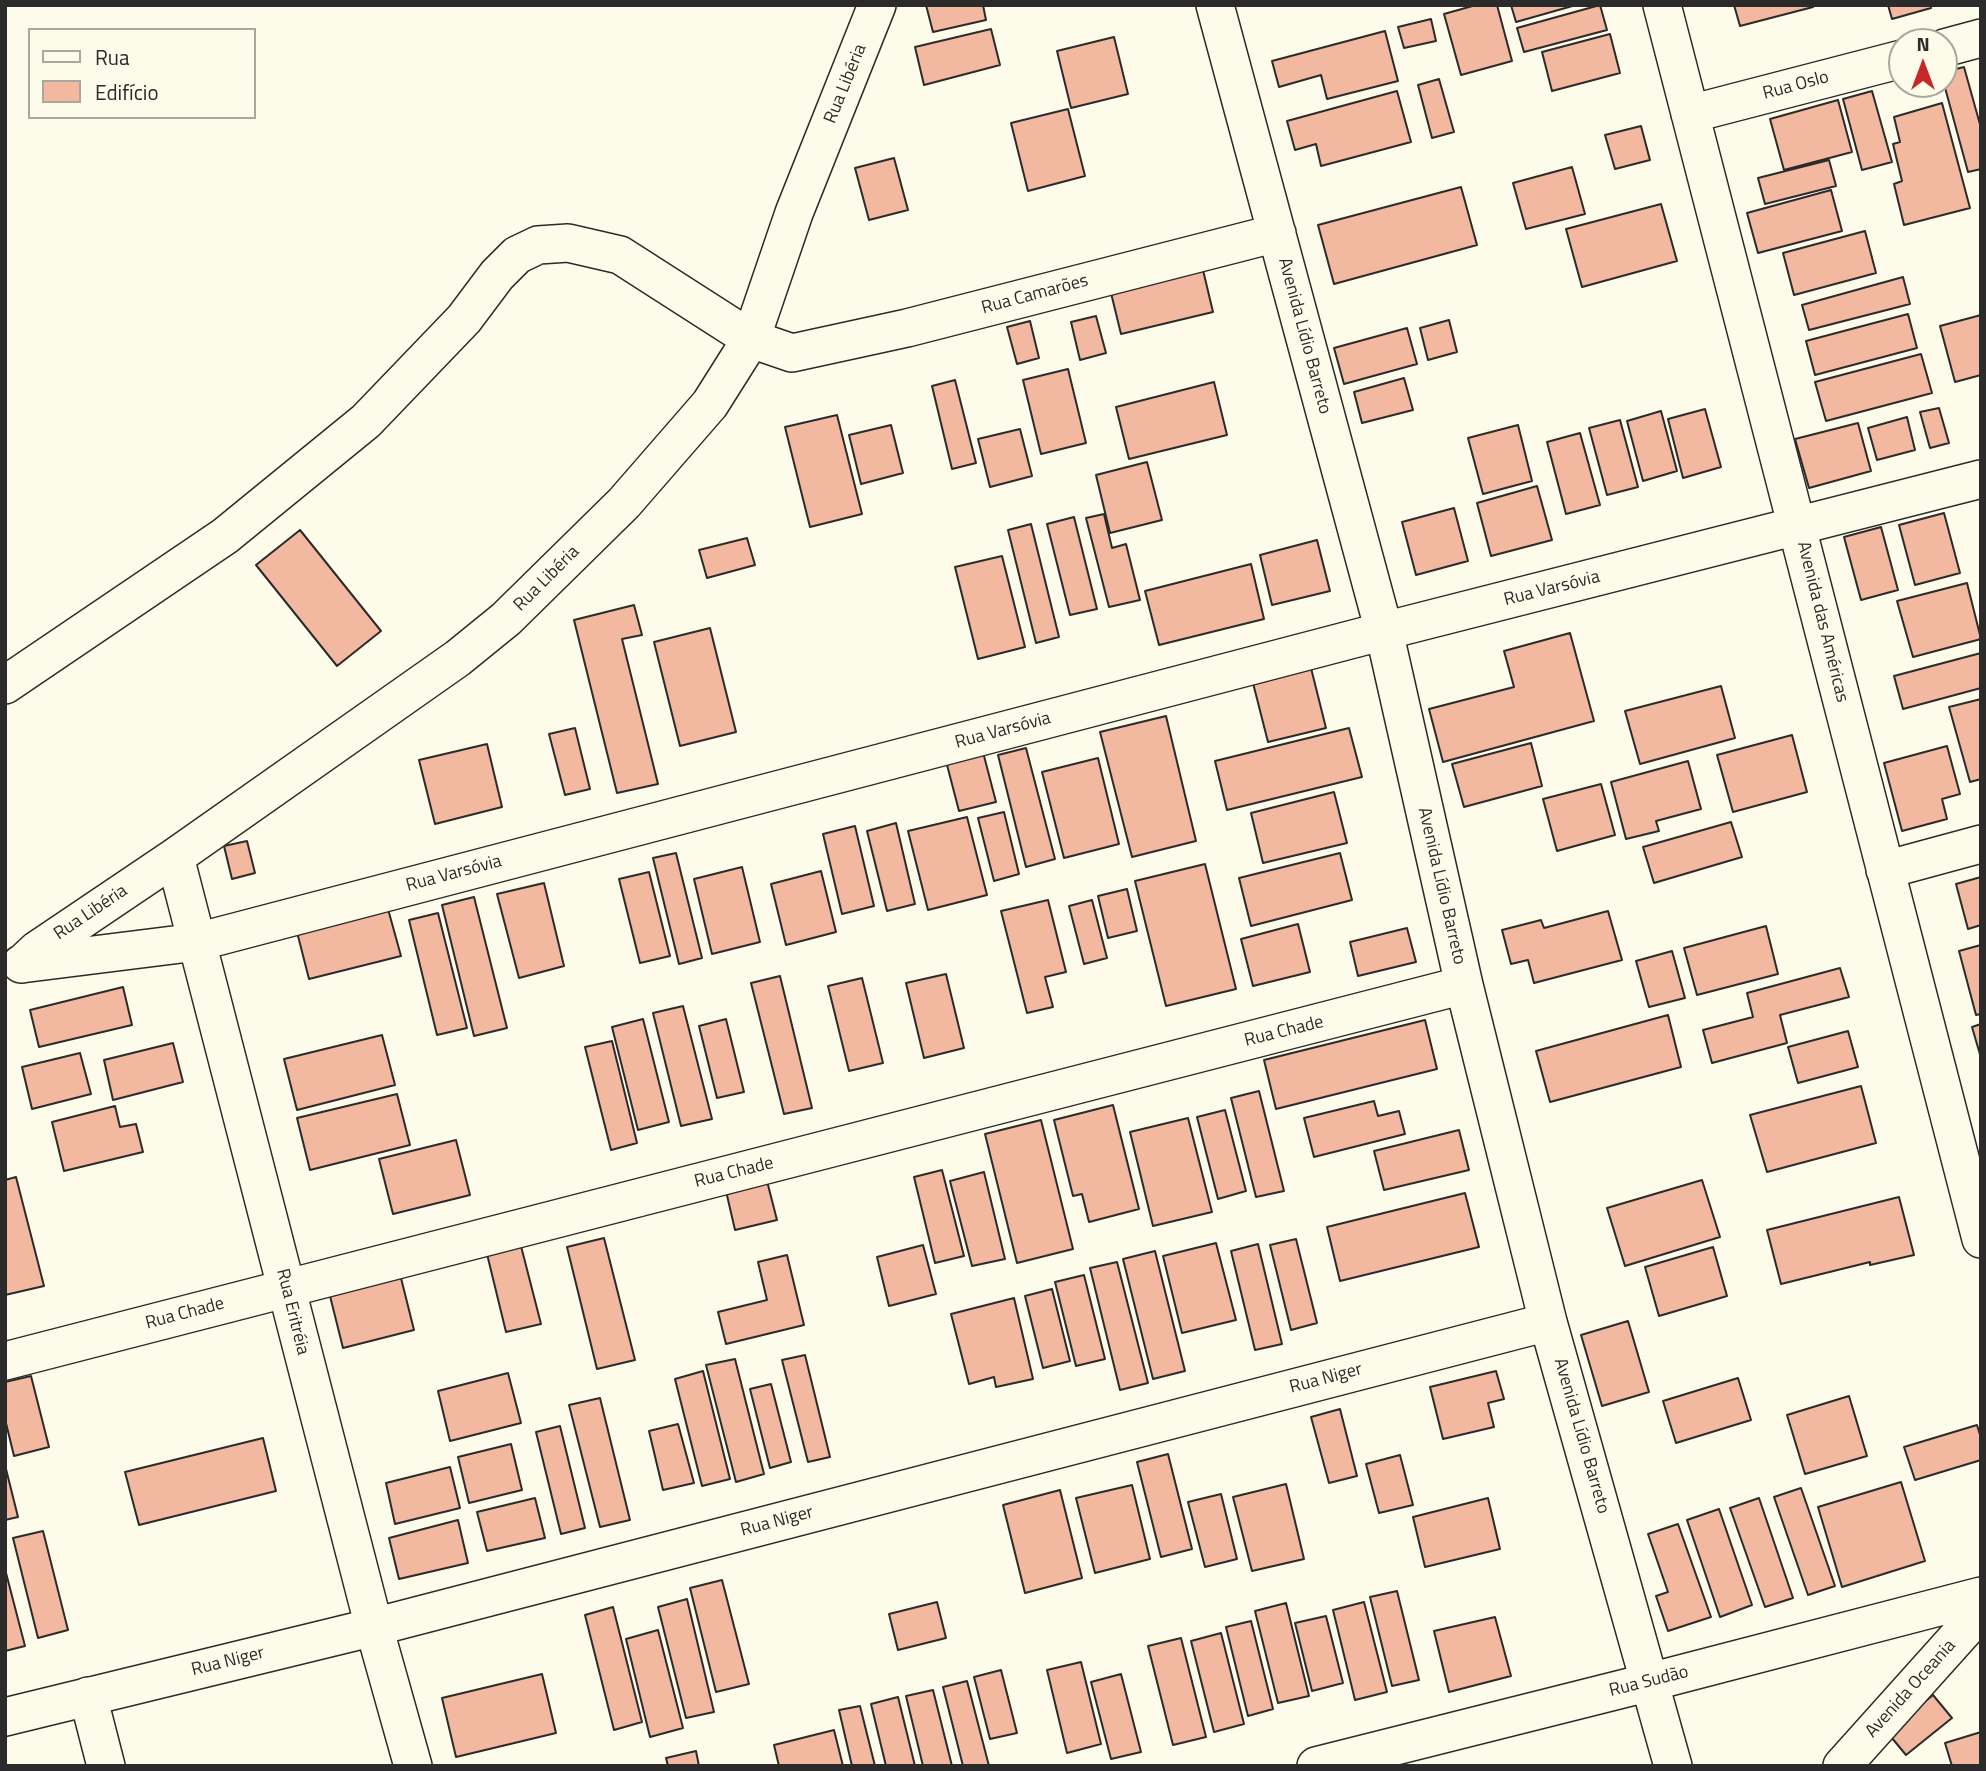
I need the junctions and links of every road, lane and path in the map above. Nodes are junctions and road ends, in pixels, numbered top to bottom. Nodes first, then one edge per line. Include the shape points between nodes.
1 (877, 5) edge
2 (1215, 5) edge
3 (1662, 5) edge
4 (1981, 38) edge
5 (1958, 44) edge
6 (1888, 63) edge
7 (1690, 114) junction
8 (1277, 233) junction
9 (751, 339) junction
10 (1981, 479) edge
11 (1798, 526) junction
12 (1384, 631) junction
13 (5, 685) edge
14 (1981, 844) edge
15 (175, 857) junction
16 (1885, 870) junction
17 (197, 942) junction
18 (13, 970) edge
19 (1464, 985) junction
20 (1981, 1239) edge
21 (286, 1288) junction
22 (1548, 1322) junction
23 (5, 1361) edge
24 (1981, 1596) edge
25 (1981, 1611) edge
26 (374, 1627) junction
27 (1650, 1682) junction
28 (88, 1696) junction
29 (5, 1717) edge
30 (106, 1766) edge
31 (413, 1766) edge
32 (1316, 1766) edge
33 (1673, 1766) edge
34 (1842, 1766) edge

1 - 9 street, Rua Libéria via 794,213
2 - 8 street, Avenida Lídio Barreto
3 - 7 street, Avenida das Américas
4 - 5 street
6 - 7 street, Rua Oslo
7 - 11 street, Avenida das Américas
8 - 9 street, Rua Camarões via 835,346 792,353
8 - 12 street, Avenida Lídio Barreto
9 - 13 street via 621,255 568,243 538,245 517,255 497,275 464,319 366,421 225,536
9 - 15 street, Rua Libéria via 710,404 624,502 506,620
10 - 11 street, Rua Varsóvia
11 - 12 street, Rua Varsóvia
11 - 16 street, Avenida das Américas
12 - 17 street, Rua Varsóvia
12 - 19 street, Avenida Lídio Barreto
14 - 16 street
15 - 17 street, Rua Eritréia
15 - 18 street, Rua Libéria
16 - 20 street, Avenida das Américas
17 - 18 street, Rua Varsóvia
17 - 21 street, Rua Eritréia
19 - 21 street, Rua Chade
19 - 22 street, Avenida Lídio Barreto
21 - 23 street, Rua Chade
21 - 26 street, Rua Eritréia
22 - 26 street, Rua Niger
22 - 27 street, Avenida Lídio Barreto
24 - 27 street, Rua Sudão
25 - 34 street, Avenida Oceania
26 - 28 street, Rua Niger
26 - 31 street, Rua Eritréia
27 - 32 street, Rua Sudão
27 - 33 street, Avenida Lídio Barreto
28 - 29 street, Rua Niger
28 - 30 street

